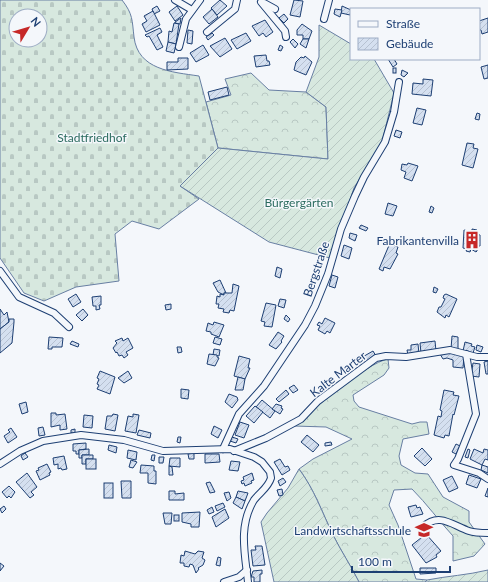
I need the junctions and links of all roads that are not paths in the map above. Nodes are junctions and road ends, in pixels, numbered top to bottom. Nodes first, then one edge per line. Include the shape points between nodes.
1 (175, 0) edge
2 (200, 0) edge
3 (237, 0) edge
4 (329, 0) edge
5 (260, 1) edge
6 (275, 9) dead end
7 (192, 10) junction
8 (324, 19) dead end
9 (207, 32) dead end
10 (286, 37) dead end
11 (179, 47) dead end
12 (399, 82) dead end
13 (0, 271) edge
14 (69, 327) dead end
15 (466, 354) junction
16 (488, 357) edge
17 (229, 450) junction
18 (0, 464) edge
19 (488, 479) edge
20 (423, 527) dead end
21 (488, 533) edge
22 (247, 570) junction
23 (224, 582) edge
24 (248, 582) edge

1 - 7 street
2 - 7 street
3 - 9 street via 235,9
4 - 8 street
5 - 6 street
5 - 10 street via 285,31
7 - 11 street via 184,25
12 - 17 street, Bergstraße via 385,142 355,196 315,306 264,386 239,414
13 - 14 street via 19,297 54,313
15 - 16 street, Kalte Marter
15 - 17 street, Kalte Marter via 450,350 406,357 376,358 318,401 301,418 266,438
15 - 19 street via 476,414 454,465 479,473
17 - 18 street via 163,451 124,440 82,435 44,441 20,451
17 - 22 street via 262,462 270,472 271,478 254,501 243,535
20 - 21 street via 428,522 441,518 470,532
22 - 23 street via 239,577
22 - 24 street

